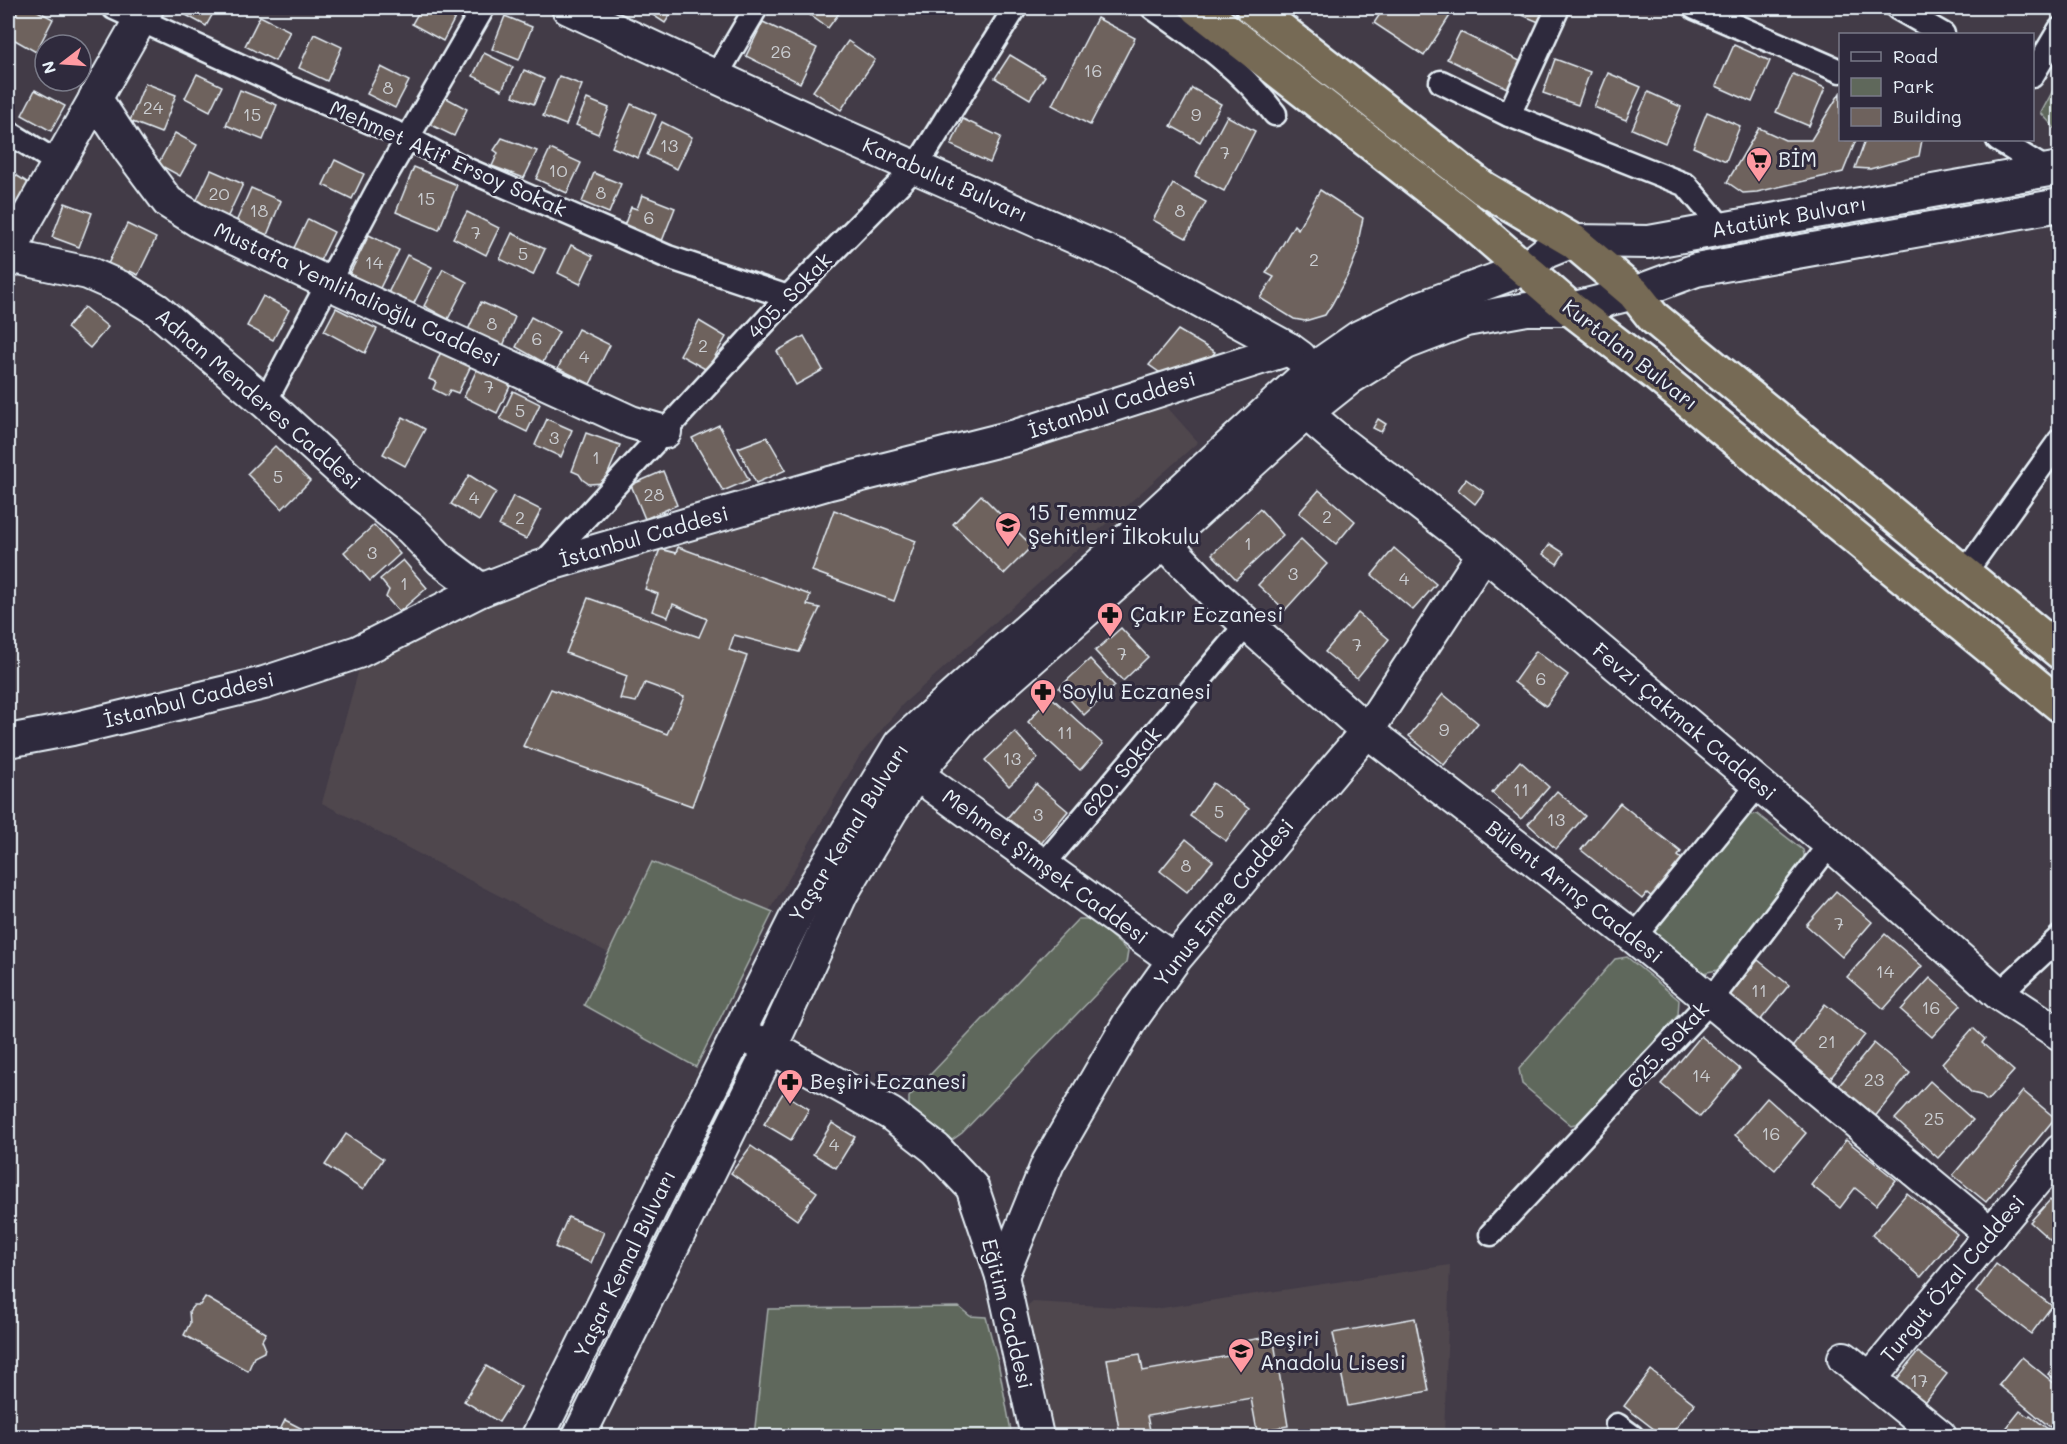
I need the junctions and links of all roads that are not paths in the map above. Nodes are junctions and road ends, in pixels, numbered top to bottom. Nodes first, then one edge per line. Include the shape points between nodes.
1 (483, 8) edge
2 (568, 8) edge
3 (756, 8) edge
4 (1016, 8) edge
5 (1153, 8) edge
6 (1198, 8) edge
7 (1253, 8) edge
8 (1558, 8) edge
9 (1695, 8) edge
10 (1897, 8) edge
11 (134, 12) edge
12 (2060, 29) edge
13 (1941, 33) edge
14 (1839, 71) edge
15 (2034, 73) edge
16 (716, 76) junction
17 (1441, 82) dead end
18 (95, 98) junction
19 (1275, 114) dead end
20 (1509, 115) junction
21 (8, 132) edge
22 (408, 138) junction
23 (2000, 141) edge
24 (58, 164) junction
25 (916, 167) junction
26 (2053, 169) edge
27 (2060, 205) edge
28 (1723, 228) junction
29 (1573, 241) junction
30 (9, 259) edge
31 (1524, 269) junction
32 (328, 283) junction
33 (1634, 294) junction
34 (788, 297) junction
35 (1571, 309) junction
36 (1289, 349) junction
37 (1313, 369) junction
38 (265, 402) junction
39 (1306, 413) junction
40 (665, 432) junction
41 (2060, 440) edge
42 (1164, 542) junction
43 (1485, 553) junction
44 (540, 567) junction
45 (1964, 574) junction
46 (481, 590) junction
47 (1247, 624) junction
48 (2060, 652) edge
49 (2060, 705) edge
50 (1367, 731) junction
51 (8, 741) edge
52 (916, 774) junction
53 (1758, 785) junction
54 (1830, 844) junction
55 (1043, 866) junction
56 (2060, 937) edge
57 (1634, 938) junction
58 (1174, 960) junction
59 (1999, 994) junction
60 (1710, 1001) junction
61 (737, 1033) junction
62 (2060, 1034) edge
63 (771, 1047) junction
64 (2060, 1150) edge
65 (1491, 1233) dead end
66 (1991, 1234) junction
67 (1002, 1276) junction
68 (1844, 1358) dead end
69 (1870, 1379) junction
70 (538, 1437) edge
71 (579, 1437) edge
72 (1037, 1437) edge
73 (1940, 1437) edge

1 - 22 street
2 - 16 street, Karabulut Bulvarı
3 - 16 street
4 - 25 street, 405. Sokak
5 - 19 street via 1213,50 1258,92
6 - 31 highway, Kurtalan Bulvarı via 1464,216
7 - 29 highway, Kurtalan Bulvarı via 1483,188
8 - 20 street
9 - 14 street
10 - 13 street
11 - 18 street
11 - 22 street, Mehmet Akif Ersoy Sokak via 280,84
12 - 15 street
16 - 25 street, Karabulut Bulvarı
17 - 20 street
18 - 24 street
18 - 32 street, Mustafa Yemlihalioğlu Caddesi via 168,202 200,222
20 - 28 street via 1686,185
21 - 24 street
22 - 32 street
22 - 34 street, Mehmet Akif Ersoy Sokak via 468,170 668,257
23 - 26 street
24 - 30 street via 21,229
25 - 34 street, 405. Sokak
25 - 36 street, Karabulut Bulvarı via 1122,258
26 - 28 street, Atatürk Bulvarı
27 - 33 street, Atatürk Bulvarı via 1696,270
28 - 29 street, Atatürk Bulvarı via 1649,242
29 - 31 street, Atatürk Bulvarı via 1546,252
29 - 33 highway, Kurtalan Bulvarı
30 - 38 street, Adnan Menderes Caddesi via 88,273 122,288 156,309
31 - 35 highway, Kurtalan Bulvarı
31 - 37 street, Yaşar Kemal Bulvarı via 1417,309 1359,337
32 - 38 street
32 - 40 street, Mustafa Yemlihalioğlu Caddesi via 631,422
33 - 35 street, Atatürk Bulvarı
33 - 45 highway, Kurtalan Bulvarı via 1653,317
34 - 40 street, 405. Sokak
35 - 39 street, Yaşar Kemal Bulvarı via 1527,309 1466,320 1406,343 1350,378
35 - 49 highway, Kurtalan Bulvarı
36 - 37 street, Karabulut Bulvarı
36 - 44 street, İstanbul Caddesi via 1016,435 830,483
37 - 61 street, Yaşar Kemal Bulvarı via 900,744 800,909
38 - 46 street, Adnan Menderes Caddesi via 411,529 441,560
39 - 42 street, Yaşar Kemal Bulvarı
39 - 43 street, Fevzi Çakmak Caddesi
40 - 44 street, 405. Sokak
41 - 45 street
42 - 47 street, Bülent Arınç Caddesi
42 - 52 street, Yaşar Kemal Bulvarı via 962,720
43 - 50 street, Yunus Emre Caddesi
43 - 53 street, Fevzi Çakmak Caddesi
44 - 46 street, İstanbul Caddesi
45 - 48 highway, Kurtalan Bulvarı
46 - 51 street, İstanbul Caddesi via 358,652 264,683
47 - 50 street, Bülent Arınç Caddesi
47 - 55 street, 620. Sokak
50 - 57 street, Bülent Arınç Caddesi
50 - 58 street, Yunus Emre Caddesi
52 - 55 street, Mehmet Şimşek Caddesi
52 - 63 street, Yaşar Kemal Bulvarı via 842,893
53 - 54 street, Fevzi Çakmak Caddesi
53 - 57 street
54 - 59 street, Fevzi Çakmak Caddesi
54 - 60 street, 625. Sokak
55 - 58 street, Mehmet Şimşek Caddesi
56 - 59 street
57 - 60 street, Bülent Arınç Caddesi
58 - 67 street, Yunus Emre Caddesi via 1130,1023 1048,1164
59 - 62 street, Fevzi Çakmak Caddesi
60 - 65 street, 625. Sokak
60 - 66 street, Bülent Arınç Caddesi
61 - 63 street, Eğitim Caddesi
61 - 70 street, Yaşar Kemal Bulvarı
63 - 67 street, Eğitim Caddesi via 891,1114 936,1149 972,1187
63 - 71 street, Yaşar Kemal Bulvarı
64 - 66 street, Turgut Özal Caddesi
66 - 69 street, Turgut Özal Caddesi
67 - 72 street, Eğitim Caddesi
68 - 69 street
69 - 73 street

